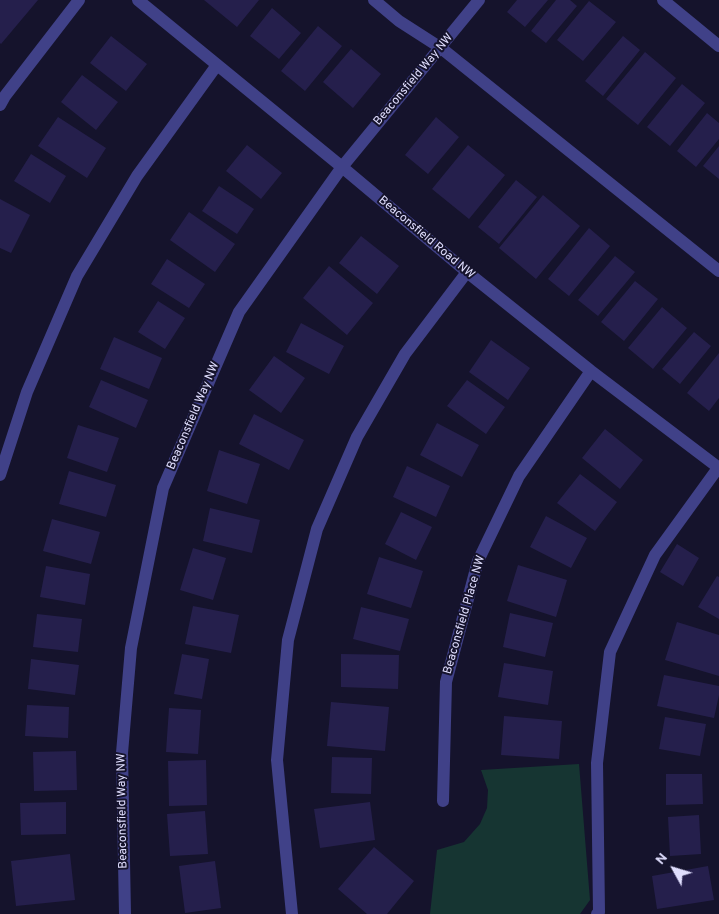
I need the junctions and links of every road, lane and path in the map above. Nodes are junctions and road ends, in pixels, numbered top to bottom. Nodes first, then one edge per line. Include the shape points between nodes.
1 (79, 0) edge
2 (138, 0) edge
3 (374, 0) edge
4 (480, 0) edge
5 (663, 0) edge
6 (719, 46) edge
7 (441, 48) junction
8 (217, 65) junction
9 (2, 97) edge
10 (342, 167) junction
11 (467, 272) junction
12 (719, 272) edge
13 (591, 371) junction
14 (719, 468) edge
15 (0, 475) edge
16 (443, 800) dead end
17 (125, 914) edge
18 (292, 914) edge
19 (597, 914) edge

1 - 9 street
2 - 8 street, Beaconsfield Road NW
3 - 7 street
4 - 7 street, Beaconsfield Way NW
5 - 6 street
7 - 10 street, Beaconsfield Way NW
7 - 12 street
8 - 10 street, Beaconsfield Road NW
8 - 15 street via 137,176 77,276 26,392
10 - 11 street, Beaconsfield Road NW
10 - 17 street, Beaconsfield Way NW via 239,312 163,488 130,648 122,753
11 - 13 street, Beaconsfield Road NW
11 - 18 street via 405,354 357,437 317,529 288,640 277,760
13 - 14 street, Beaconsfield Road NW
13 - 16 street, Beaconsfield Place NW via 519,476 478,561 446,682
14 - 19 street via 655,555 610,652 597,763

